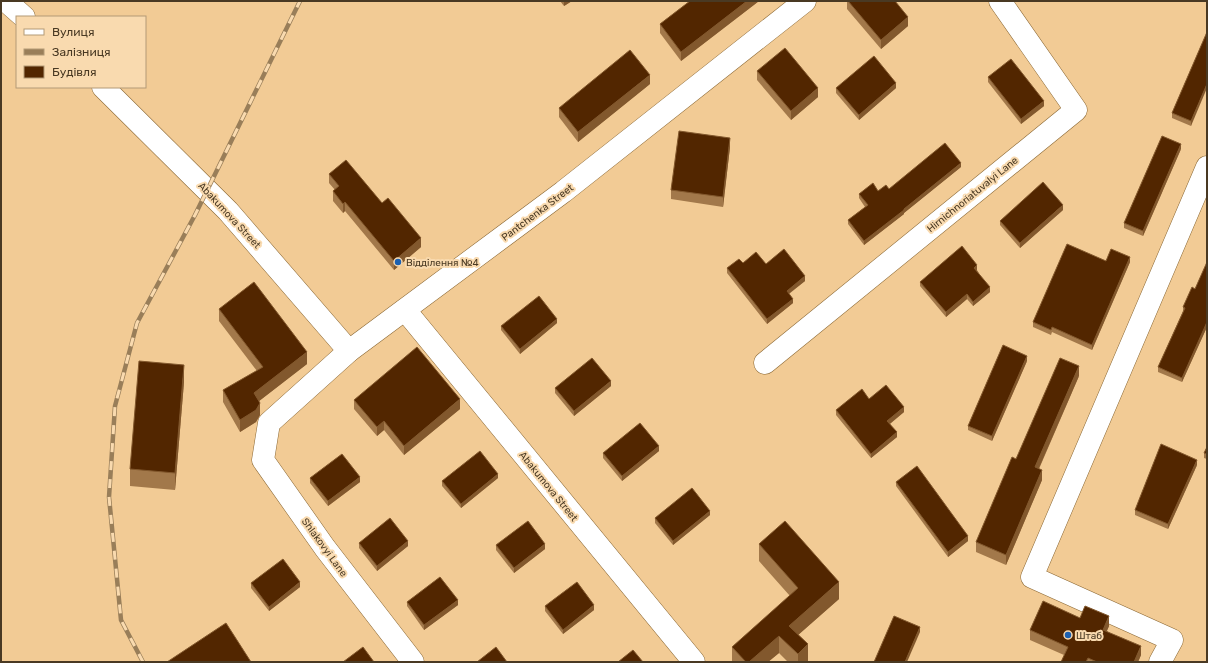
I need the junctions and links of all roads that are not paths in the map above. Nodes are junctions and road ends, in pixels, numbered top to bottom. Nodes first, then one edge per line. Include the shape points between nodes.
1 (6, 1) edge
2 (805, 1) edge
3 (1000, 1) edge
4 (23, 16) edge
5 (104, 88) edge
6 (1207, 167) edge
7 (405, 310) junction
8 (349, 351) junction
9 (765, 363) dead end
10 (269, 423) joint
11 (413, 662) edge
12 (694, 662) edge
13 (1160, 662) edge

1 - 4 street
2 - 7 street, Pantchenka Street via 563,192
3 - 9 street, Hirnichnoriatuvalyi Lane via 1076,110
5 - 8 street, Abakumova Street via 228,211
6 - 13 street via 1032,577 1172,640
7 - 8 street, Pantchenka Street
7 - 12 street, Abakumova Street
8 - 10 street, Pantchenka Street
10 - 11 street, Shlakovyi Lane via 263,460 325,548

